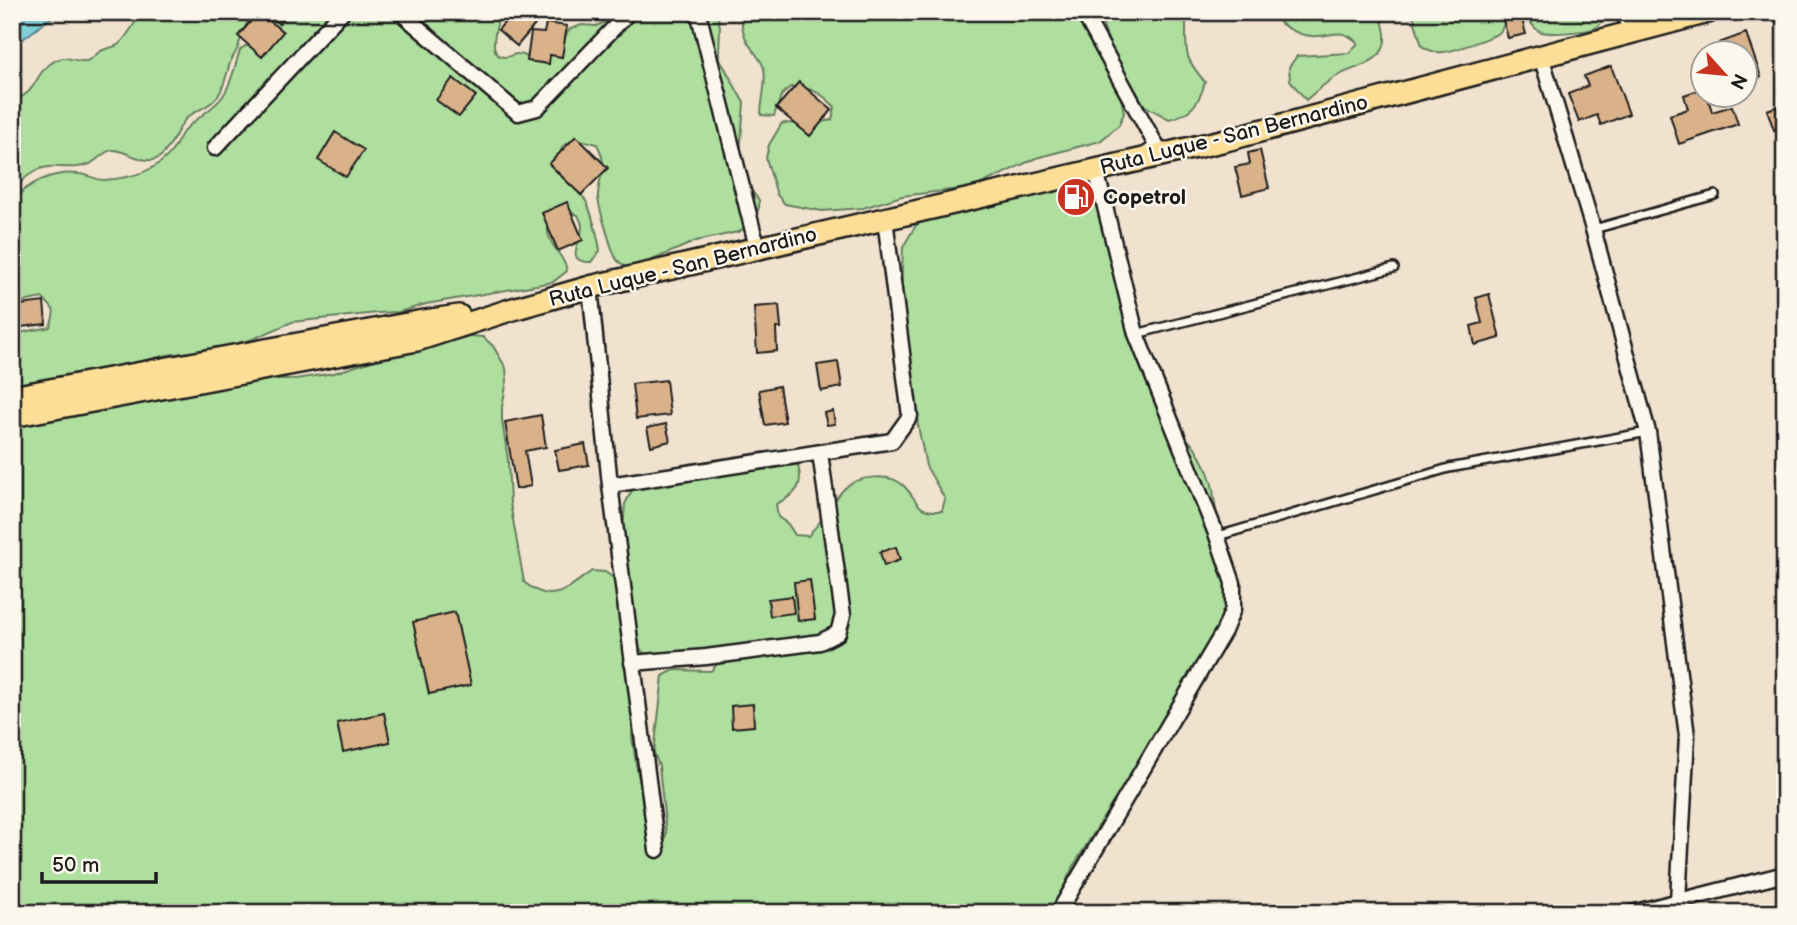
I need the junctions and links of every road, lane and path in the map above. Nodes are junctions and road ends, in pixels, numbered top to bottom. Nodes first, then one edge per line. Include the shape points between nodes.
1 (342, 12) edge
2 (400, 12) edge
3 (629, 12) edge
4 (698, 12) edge
5 (1083, 12) edge
6 (1623, 12) edge
7 (1708, 12) edge
8 (1633, 32) junction
9 (1541, 57) junction
10 (215, 148) dead end
11 (1139, 160) junction
12 (1096, 170) junction
13 (1715, 195) dead end
14 (885, 219) junction
15 (1593, 229) junction
16 (752, 250) junction
17 (1394, 268) dead end
18 (590, 287) junction
19 (513, 309) junction
20 (1136, 334) junction
21 (12, 397) edge
22 (12, 416) edge
23 (1648, 432) junction
24 (820, 453) junction
25 (610, 485) junction
26 (1217, 536) junction
27 (632, 663) junction
28 (657, 850) dead end
29 (1785, 874) edge
30 (1678, 901) junction
31 (1058, 913) edge
32 (1632, 913) edge

1 - 10 street
2 - 3 street via 518,113 537,108
4 - 16 street via 755,239
5 - 11 street via 1157,147
6 - 8 street
7 - 8 main road, Ruta Luque - San Bernardino
8 - 9 main road, Ruta Luque - San Bernardino
9 - 11 main road, Ruta Luque - San Bernardino
9 - 15 street
11 - 12 main road, Ruta Luque - San Bernardino
12 - 14 main road, Ruta Luque - San Bernardino
12 - 20 street
13 - 15 lane
14 - 16 main road, Ruta Luque - San Bernardino
14 - 24 street via 910,416 892,441
15 - 23 street
16 - 18 main road, Ruta Luque - San Bernardino
17 - 20 lane
18 - 19 main road, Ruta Luque - San Bernardino
18 - 25 street
19 - 21 main road via 418,322
19 - 22 main road via 417,340
20 - 26 street
23 - 26 lane via 1448,468
23 - 30 street via 1687,736
24 - 25 street
24 - 27 street via 843,615 838,633 820,642
25 - 27 street
26 - 31 street via 1233,583 1233,609 1224,631
27 - 28 street
29 - 30 street
30 - 32 street

